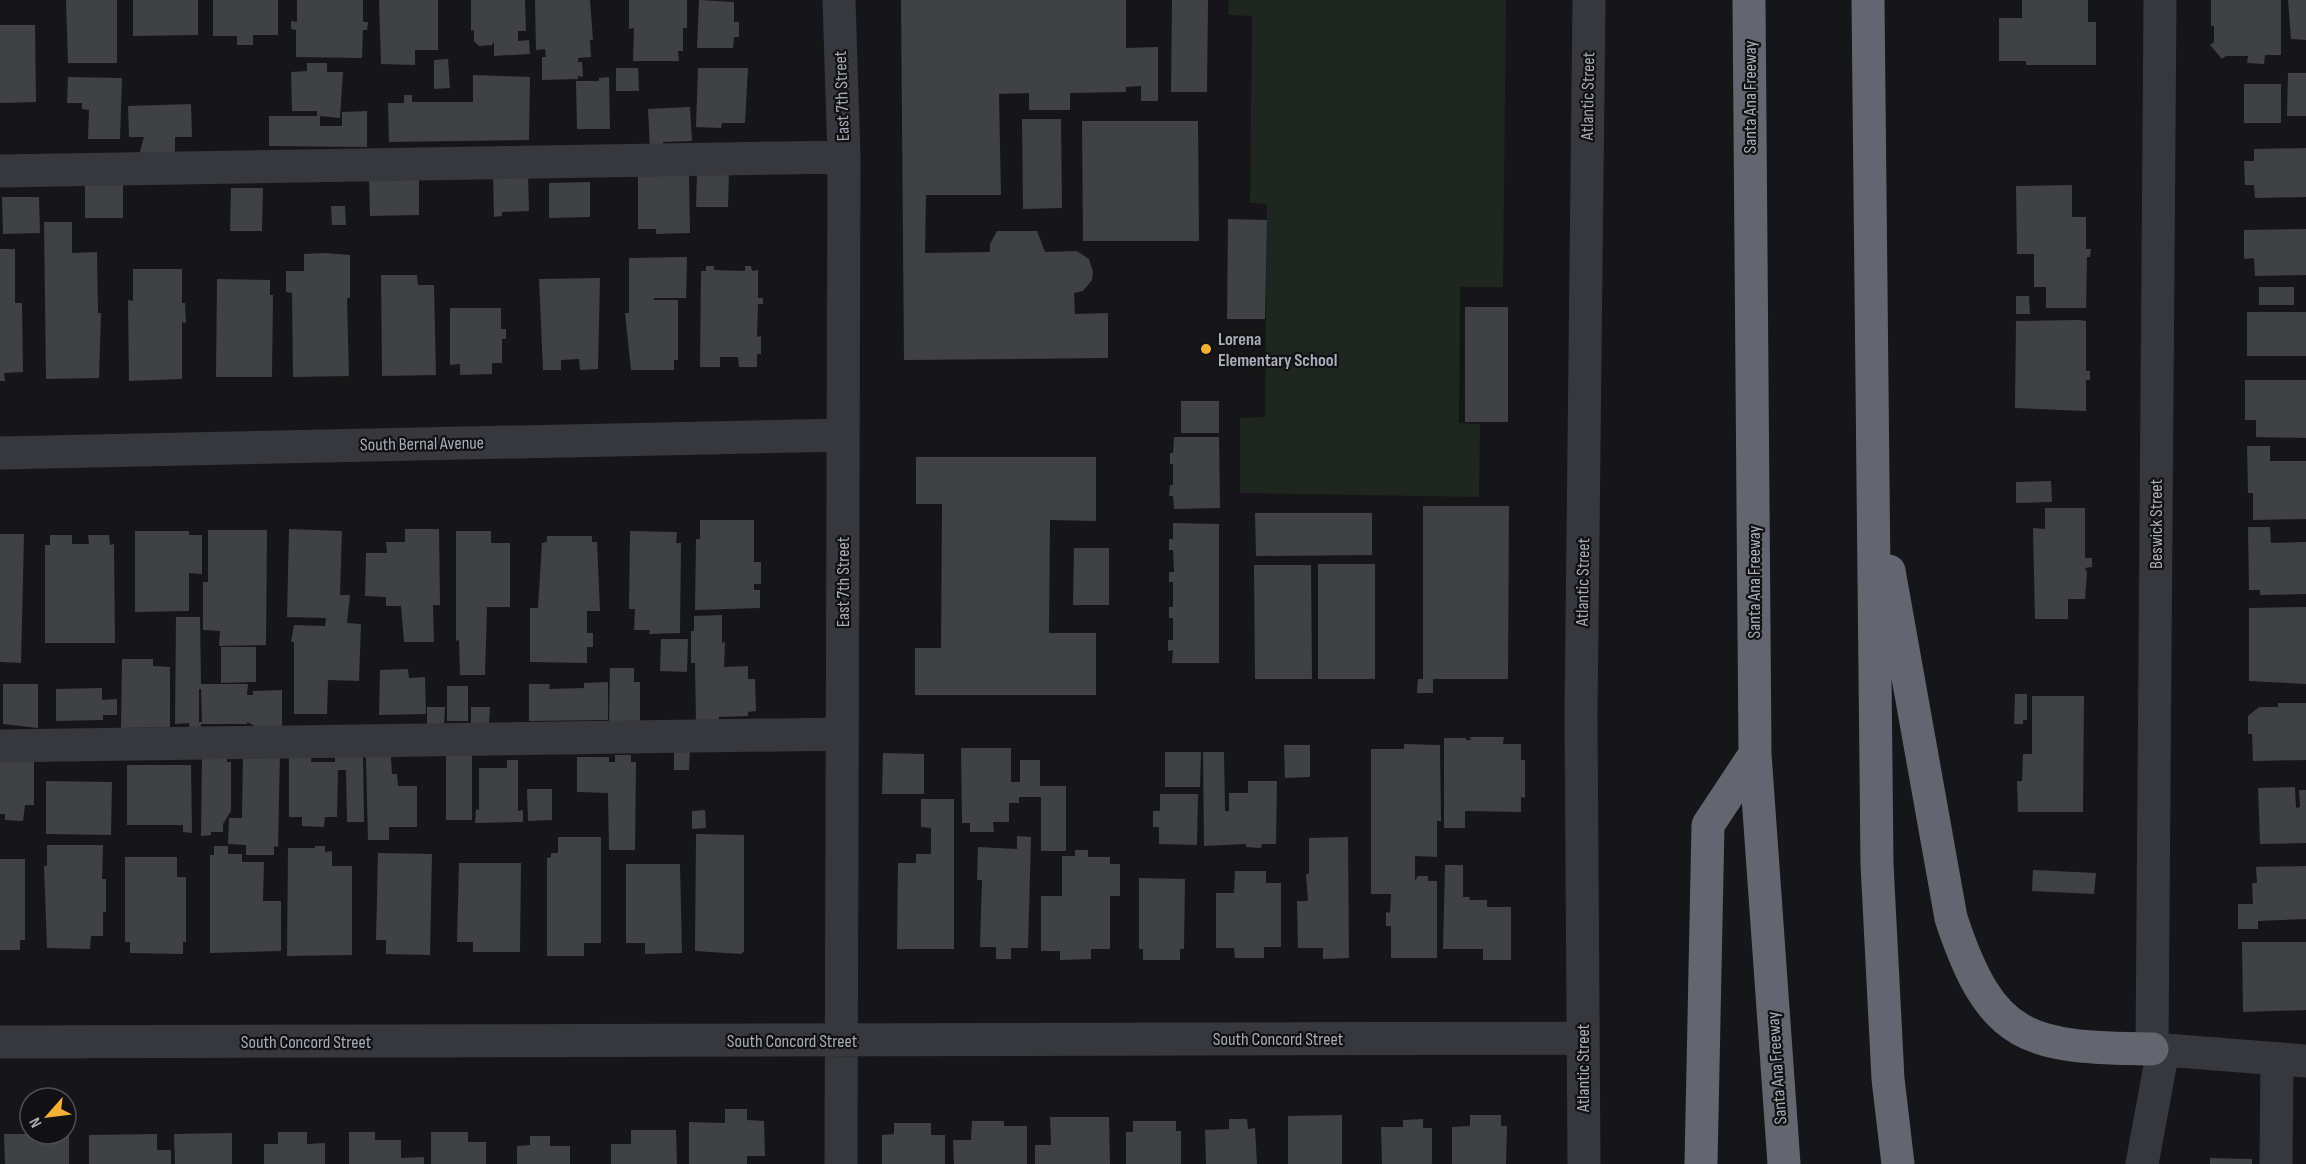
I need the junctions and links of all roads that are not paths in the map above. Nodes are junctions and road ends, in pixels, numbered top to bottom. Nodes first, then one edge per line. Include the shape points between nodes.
1 (839, 0) edge
2 (1589, 0) edge
3 (1749, 0) edge
4 (1868, 0) edge
5 (2160, 0) edge
6 (844, 157) junction
7 (0, 171) edge
8 (843, 435) junction
9 (0, 453) edge
10 (1872, 479) junction
11 (842, 734) junction
12 (0, 747) edge
13 (1755, 754) junction
14 (1583, 1038) junction
15 (842, 1041) junction
16 (0, 1042) edge
17 (2158, 1049) junction
18 (2291, 1060) edge
19 (842, 1164) edge
20 (1584, 1164) edge
21 (1701, 1164) edge
22 (1784, 1164) edge
23 (1898, 1164) edge
24 (2142, 1164) edge
25 (2276, 1164) edge

1 - 6 street, East 7th Street
2 - 14 street, Atlantic Street via 1581,715
3 - 13 highway, Santa Ana Freeway
4 - 10 highway
5 - 17 street, Beswick Street
6 - 7 street
6 - 8 street, East 7th Street
8 - 9 street, South Bernal Avenue
8 - 11 street, East 7th Street
10 - 17 highway via 1951,918 1966,964 1985,999 2009,1024 2037,1038 2081,1048
10 - 23 highway via 1877,864 1888,1079
11 - 12 street
11 - 15 street, East 7th Street
13 - 21 highway via 1708,825
13 - 22 highway, Santa Ana Freeway
14 - 15 street, South Concord Street
14 - 20 street, Atlantic Street
15 - 16 street, South Concord Street
15 - 19 street, East 7th Street
17 - 18 street
17 - 24 street, Beswick Street
18 - 25 street

